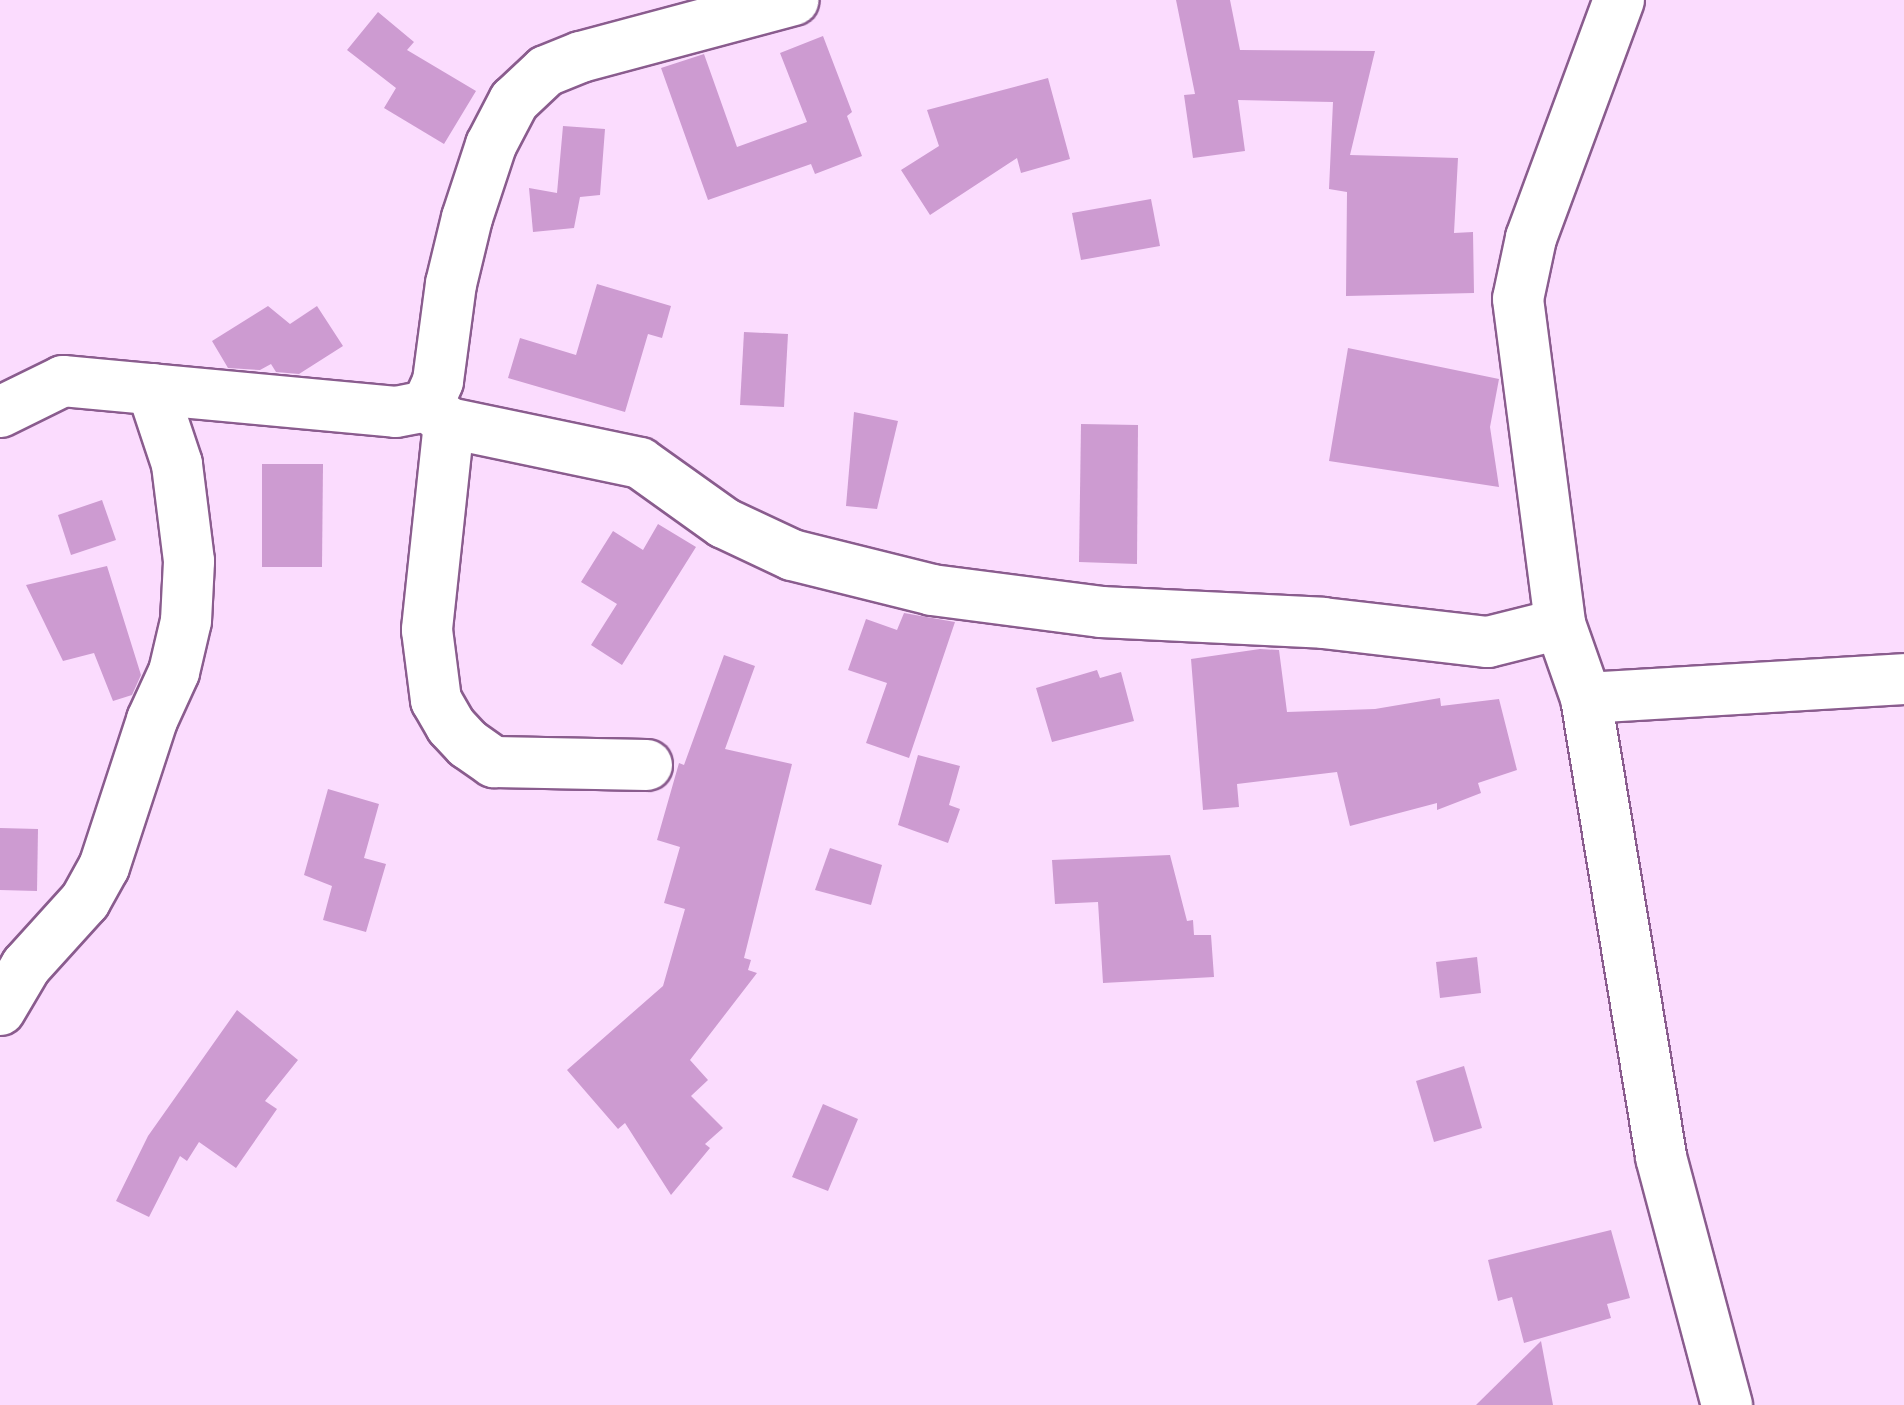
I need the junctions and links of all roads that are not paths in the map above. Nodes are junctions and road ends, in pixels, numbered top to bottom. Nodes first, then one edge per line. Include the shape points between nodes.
1 (793, 0) edge
2 (1619, 0) edge
3 (152, 389) junction
4 (0, 412) edge
5 (438, 414) junction
6 (1560, 624) junction
7 (1904, 679) edge
8 (1586, 698) junction
9 (646, 766) dead end
10 (0, 1010) edge
11 (1728, 1405) edge

1 - 5 street via 582,57 546,71 514,102 491,145 451,284
2 - 6 street via 1531,238 1518,299
3 - 4 street via 63,381
3 - 5 street
3 - 10 street via 177,464 189,562 186,622 174,672 104,867
5 - 6 street via 640,463 724,523 792,555 932,590 1101,612 1323,623 1488,642
5 - 9 street via 427,630 436,700 450,726 494,762
6 - 8 street
7 - 8 street
8 - 11 street via 1662,1157

